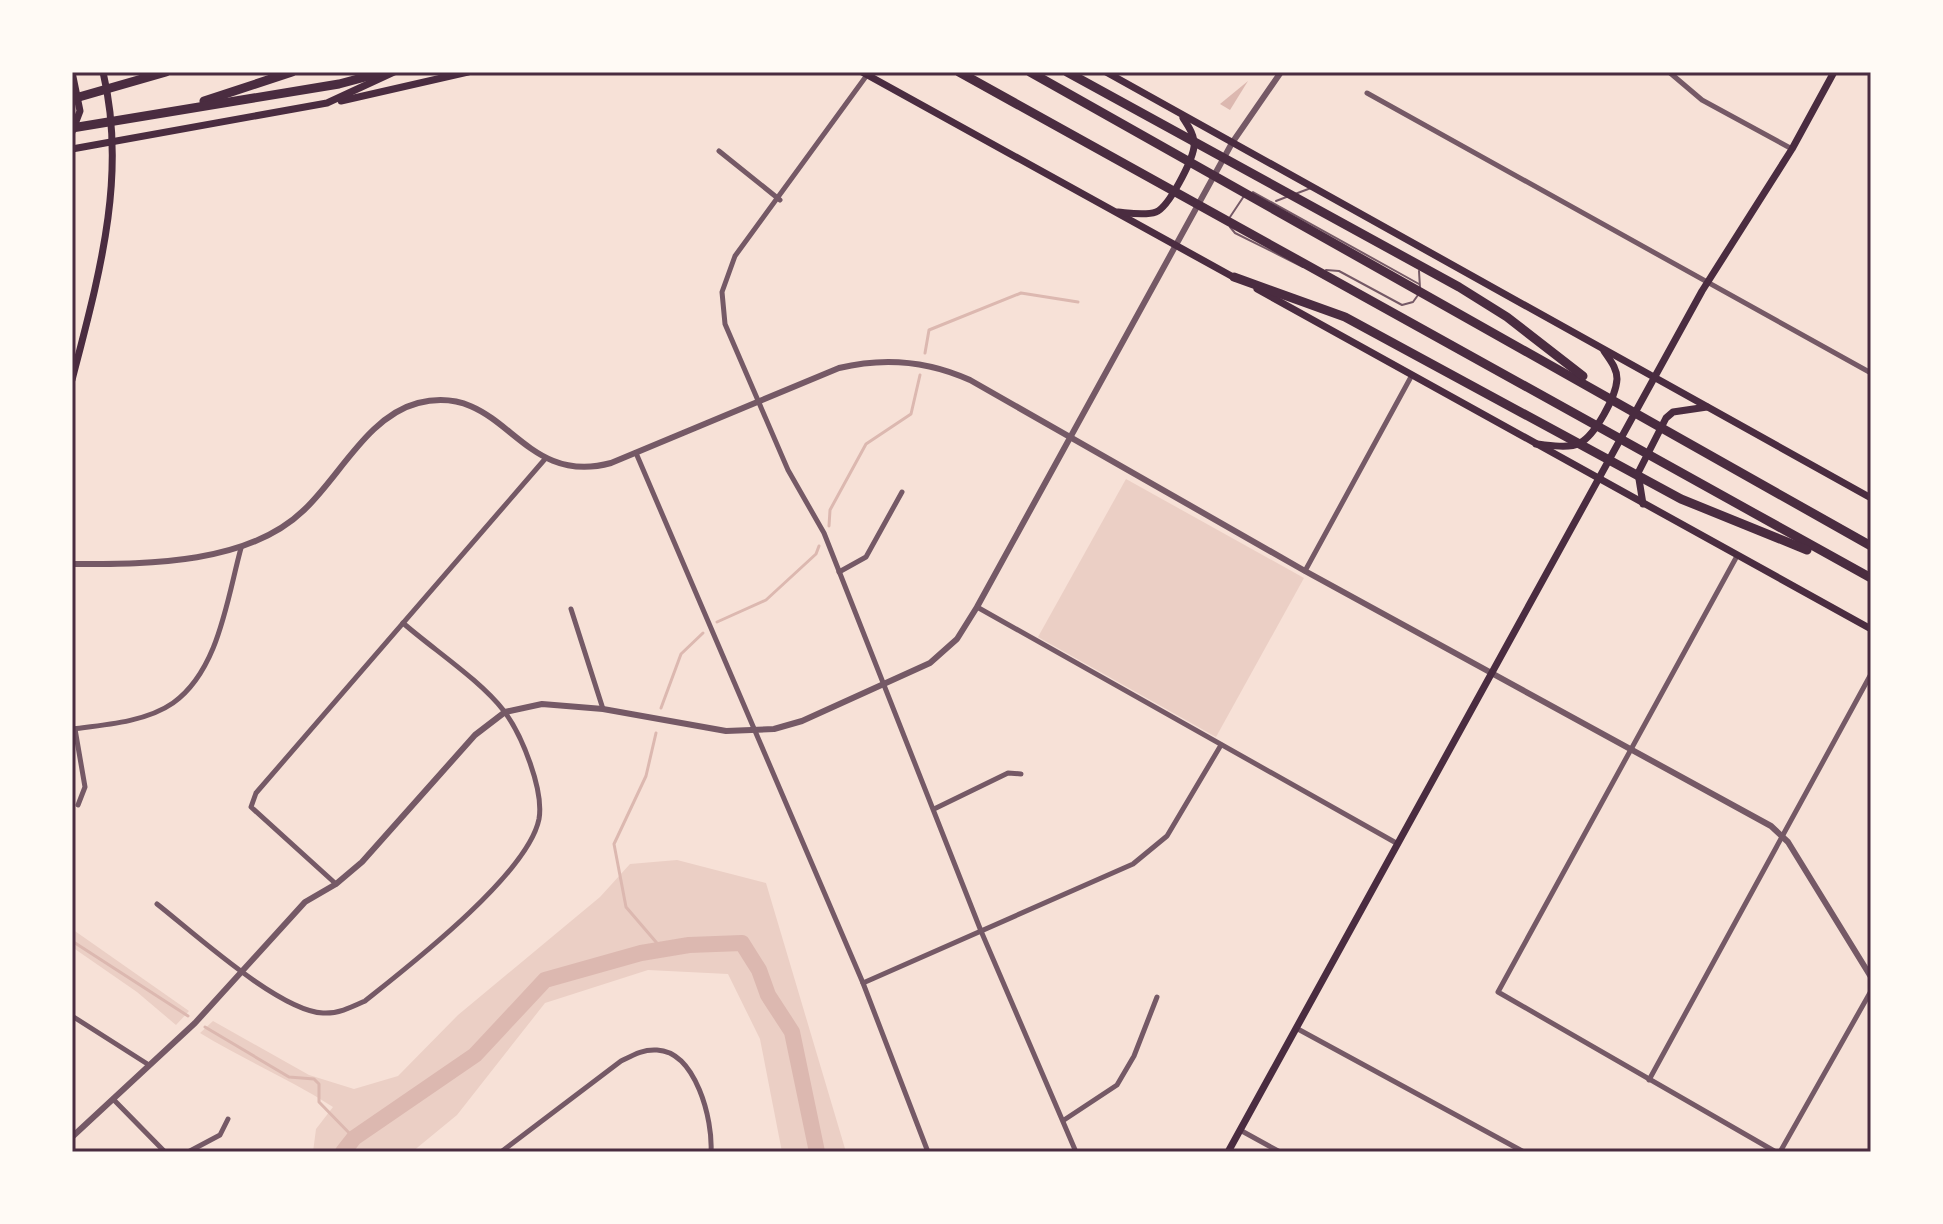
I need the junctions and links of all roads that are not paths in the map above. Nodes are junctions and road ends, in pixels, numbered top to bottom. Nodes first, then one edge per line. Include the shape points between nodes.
1 (72, 72) edge
2 (103, 72) edge
3 (166, 72) edge
4 (292, 72) edge
5 (384, 72) edge
6 (394, 72) edge
7 (468, 72) edge
8 (959, 72) edge
9 (1030, 72) edge
10 (1067, 72) edge
11 (1106, 72) edge
12 (1281, 72) edge
13 (1669, 72) edge
14 (1834, 72) edge
15 (865, 74) edge
16 (1367, 93) dead end
17 (72, 99) edge
18 (327, 103) junction
19 (186, 107) junction
20 (1181, 114) junction
21 (72, 130) edge
22 (110, 143) junction
23 (1232, 143) junction
24 (72, 149) edge
25 (1792, 149) junction
26 (719, 151) dead end
27 (1312, 187) junction
28 (780, 200) junction
29 (1275, 202) junction
30 (1115, 212) junction
31 (1175, 245) junction
32 (1419, 246) junction
33 (1234, 277) junction
34 (1708, 282) junction
35 (1419, 284) junction
36 (1603, 349) junction
37 (1871, 373) edge
38 (1412, 375) junction
39 (1655, 377) junction
40 (72, 380) edge
41 (1608, 396) junction
42 (758, 401) junction
43 (1709, 407) junction
44 (1070, 438) junction
45 (1534, 444) junction
46 (636, 453) junction
47 (545, 459) junction
48 (1598, 480) junction
49 (902, 492) dead end
50 (1871, 498) edge
51 (1643, 504) junction
52 (1871, 546) edge
53 (241, 548) junction
54 (1737, 556) junction
55 (1840, 563) junction
56 (72, 564) edge
57 (1305, 571) junction
58 (839, 572) junction
59 (1871, 578) edge
60 (977, 607) junction
61 (571, 609) dead end
62 (403, 623) junction
63 (1871, 629) edge
64 (1490, 673) junction
65 (1871, 674) edge
66 (885, 683) junction
67 (603, 709) junction
68 (505, 712) junction
69 (74, 729) edge
70 (755, 732) junction
71 (1221, 745) junction
72 (1630, 750) junction
73 (1021, 774) dead end
74 (78, 805) dead end
75 (934, 809) junction
76 (1783, 835) junction
77 (1398, 844) junction
78 (336, 884) junction
79 (157, 904) dead end
80 (981, 931) junction
81 (244, 971) junction
82 (1871, 977) edge
83 (863, 983) junction
84 (1871, 991) edge
85 (1157, 997) dead end
86 (72, 1016) edge
87 (1296, 1028) junction
88 (149, 1065) junction
89 (1649, 1080) junction
90 (113, 1099) junction
91 (228, 1119) dead end
92 (1064, 1120) junction
93 (1240, 1130) junction
94 (72, 1137) edge
95 (165, 1152) edge
96 (188, 1152) edge
97 (501, 1152) edge
98 (711, 1152) edge
99 (928, 1152) edge
100 (1076, 1152) edge
101 (1228, 1152) edge
102 (1280, 1152) edge
103 (1524, 1152) edge
104 (1778, 1152) edge

1 - 21 main road via 80,111
2 - 22 main road
3 - 17 highway
4 - 19 highway
5 - 19 highway
6 - 18 main road
7 - 18 main road
8 - 55 highway
9 - 41 highway
10 - 41 highway via 1459,287 1507,317
11 - 20 main road
12 - 23 street
13 - 25 street via 1702,100
14 - 25 main road
15 - 28 street
15 - 30 main road
16 - 34 street
18 - 22 main road
19 - 21 highway
20 - 23 main road
20 - 30 main road via 1195,144 1164,207 1146,214
22 - 24 main road
22 - 40 main road via 106,245
23 - 27 main road
23 - 31 street
25 - 34 main road
26 - 28 street
27 - 29 lane
27 - 32 main road
28 - 42 street via 735,256 722,292 725,324
29 - 35 lane
29 - 35 lane via 1249,192 1230,215 1230,229 1297,267 1339,271 1402,305 1418,296
30 - 31 main road
31 - 33 main road
31 - 44 street
32 - 35 lane
32 - 36 main road
33 - 38 main road
33 - 55 highway via 1345,317 1681,499
34 - 37 street
34 - 39 main road
36 - 39 main road
36 - 45 main road via 1617,379 1614,394 1587,438 1577,445
38 - 45 main road
38 - 57 street
39 - 43 main road
39 - 48 main road
41 - 52 highway
42 - 44 street via 839,368 877,361 915,363 970,380
42 - 46 street
42 - 58 street via 788,470 819,520
43 - 50 main road
43 - 51 main road via 1673,412 1666,418 1640,466
44 - 57 street
44 - 60 street
45 - 48 main road
46 - 47 street via 587,468
46 - 70 street
47 - 53 street via 477,408 445,400 412,405 376,428 297,517
47 - 62 street
48 - 51 main road
48 - 64 main road
49 - 58 street via 866,557
51 - 54 main road
53 - 56 street via 193,557
53 - 69 street via 214,645 192,684 173,703 151,714
54 - 63 main road
54 - 72 street
55 - 59 highway
57 - 64 street
58 - 66 street
60 - 66 street via 939,656
60 - 71 street
61 - 67 street
62 - 68 street
62 - 78 street via 256,793 251,807
64 - 72 street
64 - 77 main road
65 - 76 street
66 - 70 street via 802,721
66 - 75 street
67 - 68 street via 542,704
67 - 70 street
68 - 78 street via 475,735 362,862
68 - 81 street via 536,779 539,819 527,846 462,922 347,1010 323,1013 291,1005
69 - 74 street via 85,787
70 - 83 street
71 - 77 street
71 - 80 street via 1167,836 1133,864
72 - 76 street
72 - 89 street via 1498,992
73 - 75 street via 1008,773
75 - 80 street
76 - 82 street
76 - 89 street
77 - 87 main road
78 - 81 street via 305,902
79 - 81 street
80 - 83 street
80 - 92 street
81 - 88 street
83 - 99 street
84 - 104 street
85 - 92 street via 1117,1085
86 - 88 street
87 - 93 main road
87 - 103 street
88 - 90 street
89 - 104 street
90 - 94 street
90 - 95 street
91 - 96 street via 220,1135
92 - 100 street
93 - 101 main road
93 - 102 street
97 - 98 street via 621,1061 640,1051 659,1050 676,1056 690,1073 707,1114

